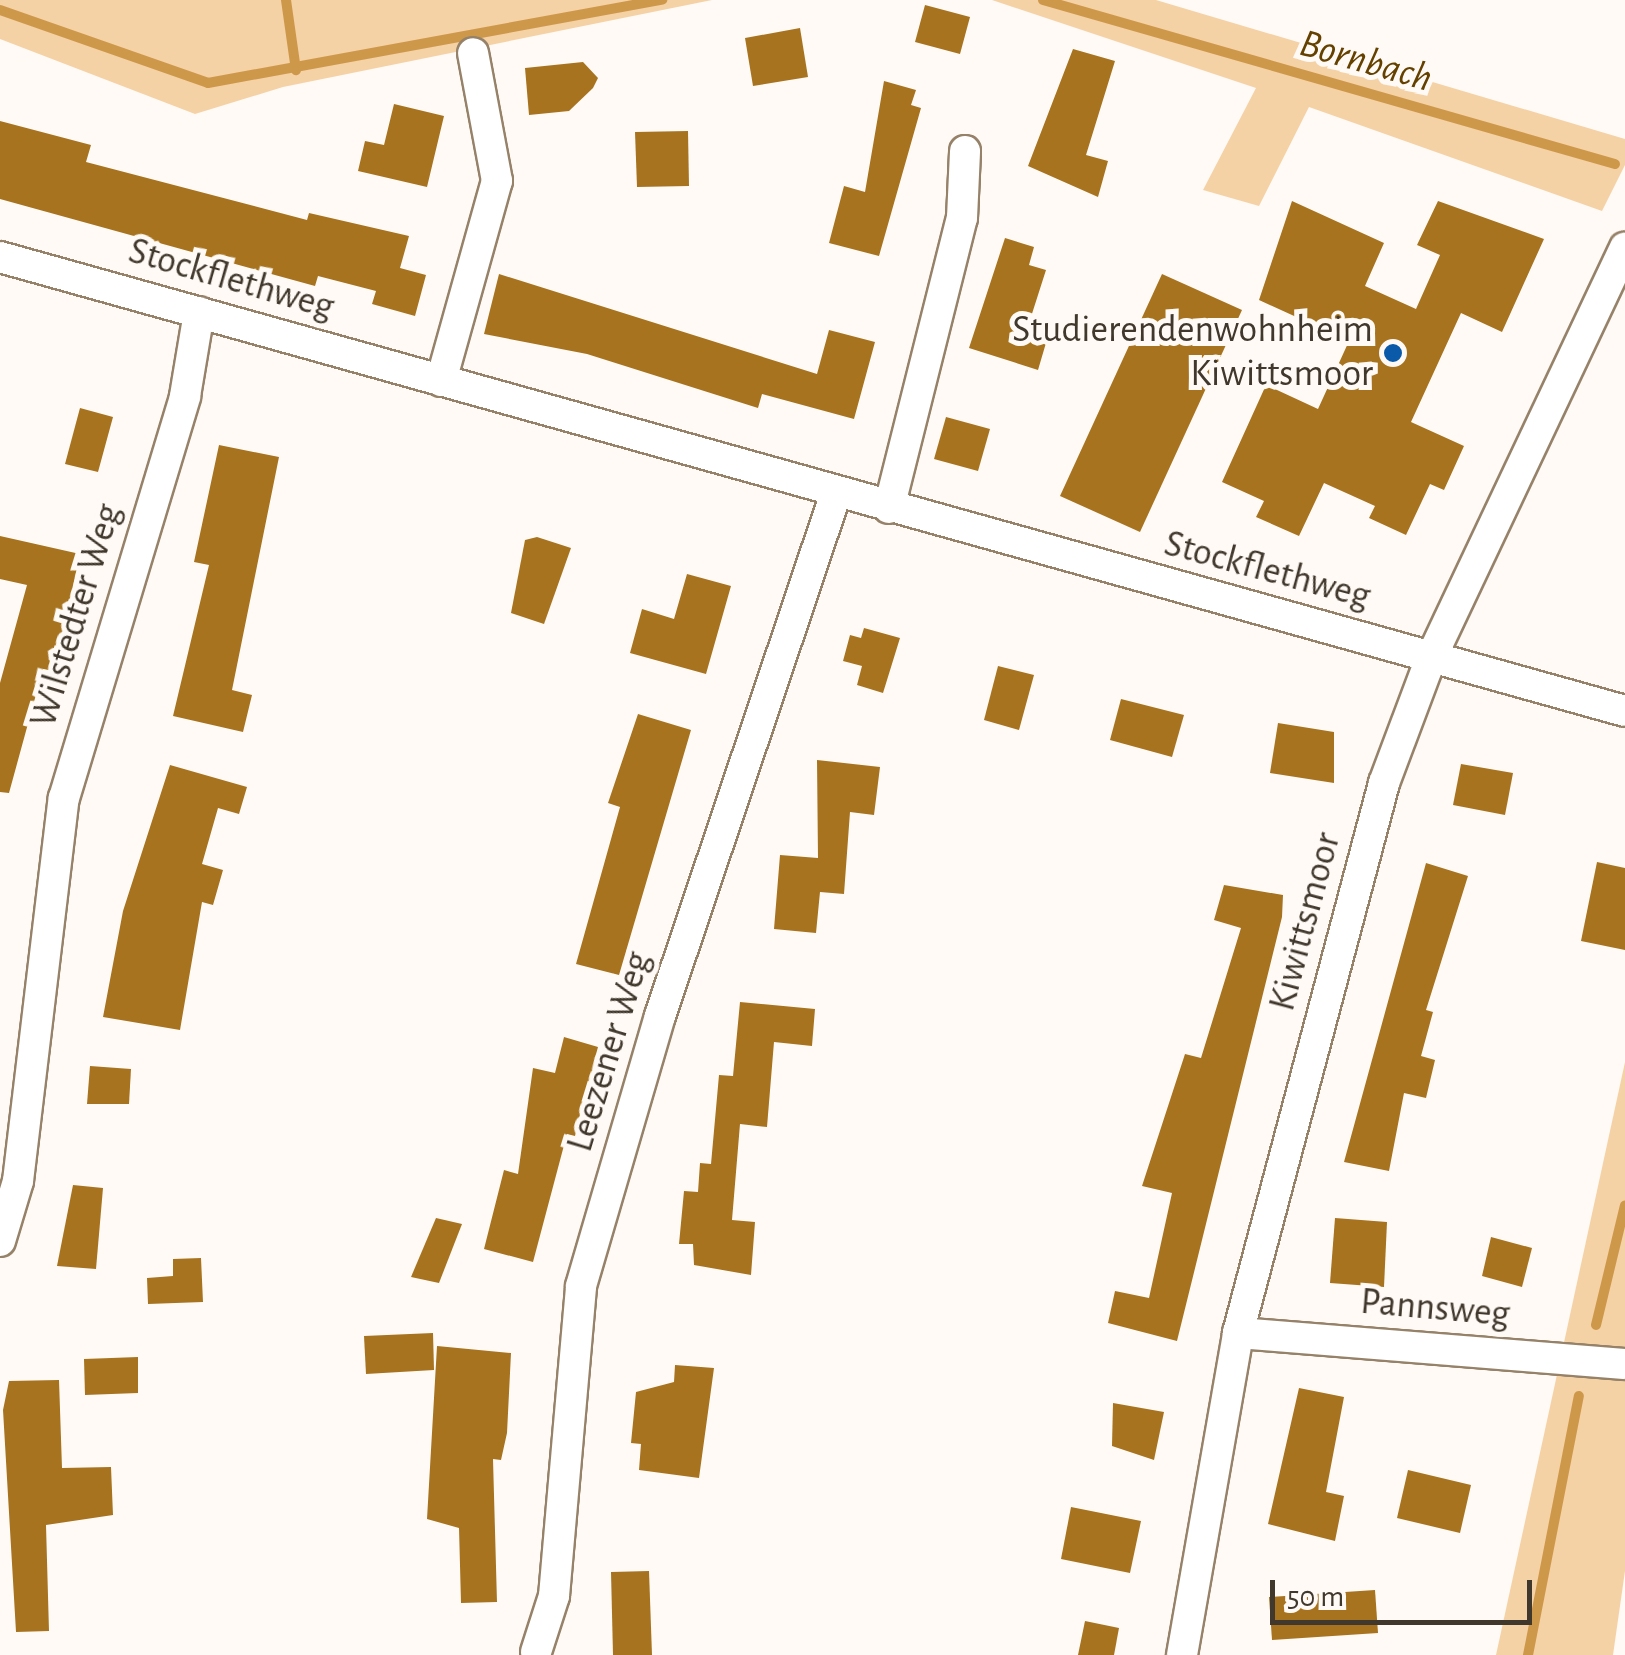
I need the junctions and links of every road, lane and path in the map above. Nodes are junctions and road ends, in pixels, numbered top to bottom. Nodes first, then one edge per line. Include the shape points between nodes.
1 (473, 53) dead end
2 (964, 150) dead end
3 (1625, 248) edge
4 (0, 257) edge
5 (199, 312) junction
6 (440, 381) junction
7 (836, 493) junction
8 (889, 508) junction
9 (1431, 658) junction
10 (1625, 711) edge
11 (0, 1242) edge
12 (1238, 1333) junction
13 (1625, 1364) edge
14 (536, 1652) dead end
15 (1182, 1655) edge

1 - 6 street via 497,181
2 - 8 street via 962,218
3 - 9 street, Kiwittsmoor
4 - 5 street, Stockflethweg
5 - 6 street, Stockflethweg
5 - 11 street, Wilstedter Weg via 186,396 64,798 18,1181
6 - 7 street, Stockflethweg
7 - 8 street, Stockflethweg
7 - 14 street, Leezener Weg via 660,1016 581,1286 554,1596
8 - 9 street, Stockflethweg
9 - 10 street, Stockflethweg
9 - 12 street, Kiwittsmoor via 1384,783
12 - 13 street, Pannsweg
12 - 15 street, Kiwittsmoor

